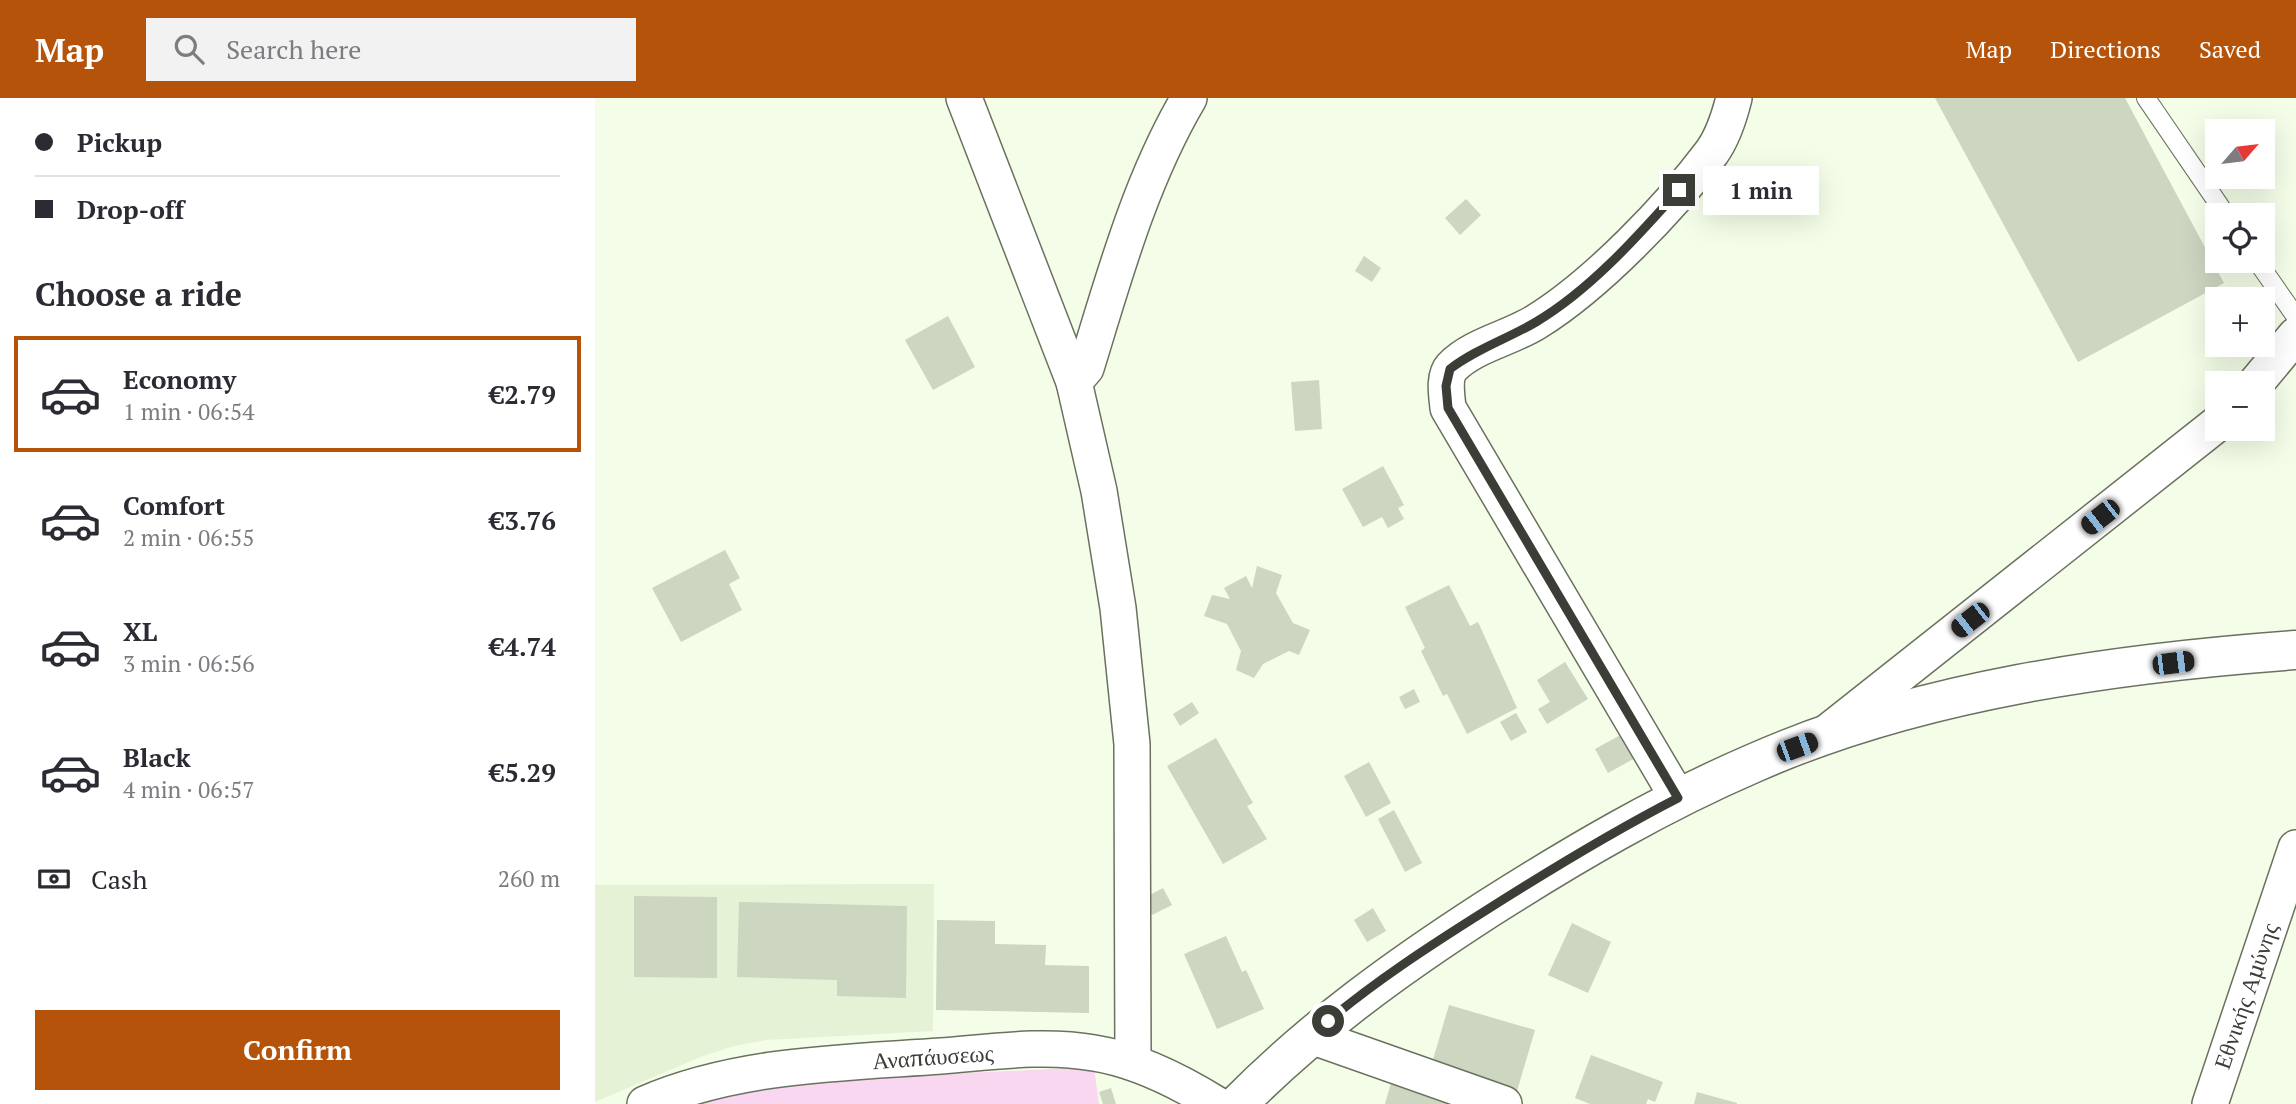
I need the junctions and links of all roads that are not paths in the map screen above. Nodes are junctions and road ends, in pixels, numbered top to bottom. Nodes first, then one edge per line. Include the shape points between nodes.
1 (964, 98) edge
2 (1189, 98) edge
3 (1734, 98) edge
4 (2147, 98) edge
5 (2218, 203) edge
6 (2265, 273) edge
7 (2296, 317) edge
8 (2296, 335) edge
9 (2266, 371) edge
10 (1074, 382) junction
11 (2205, 434) edge
12 (2296, 650) edge
13 (1818, 740) junction
14 (1678, 798) junction
15 (2296, 848) edge
16 (1311, 1036) junction
17 (1133, 1062) junction
18 (645, 1104) edge
19 (1216, 1104) edge
20 (1238, 1104) edge
21 (1504, 1104) edge
22 (2210, 1104) edge

1 - 10 street
2 - 10 street via 1142,197 1087,368
3 - 14 street via 1713,150 1644,230 1536,322 1450,369 1446,386 1448,408
4 - 5 lane
6 - 7 lane
8 - 9 street
10 - 17 street via 1118,608 1129,712
11 - 13 street
12 - 13 street via 2003,688 1896,713
13 - 14 street
14 - 16 street via 1459,927 1383,978
15 - 22 street, Εθνικής Αμύνης
16 - 20 street
16 - 21 street
17 - 18 street, Αναπάυσεως via 1075,1050 881,1060 725,1076
17 - 19 street, Αναπάυσεως

